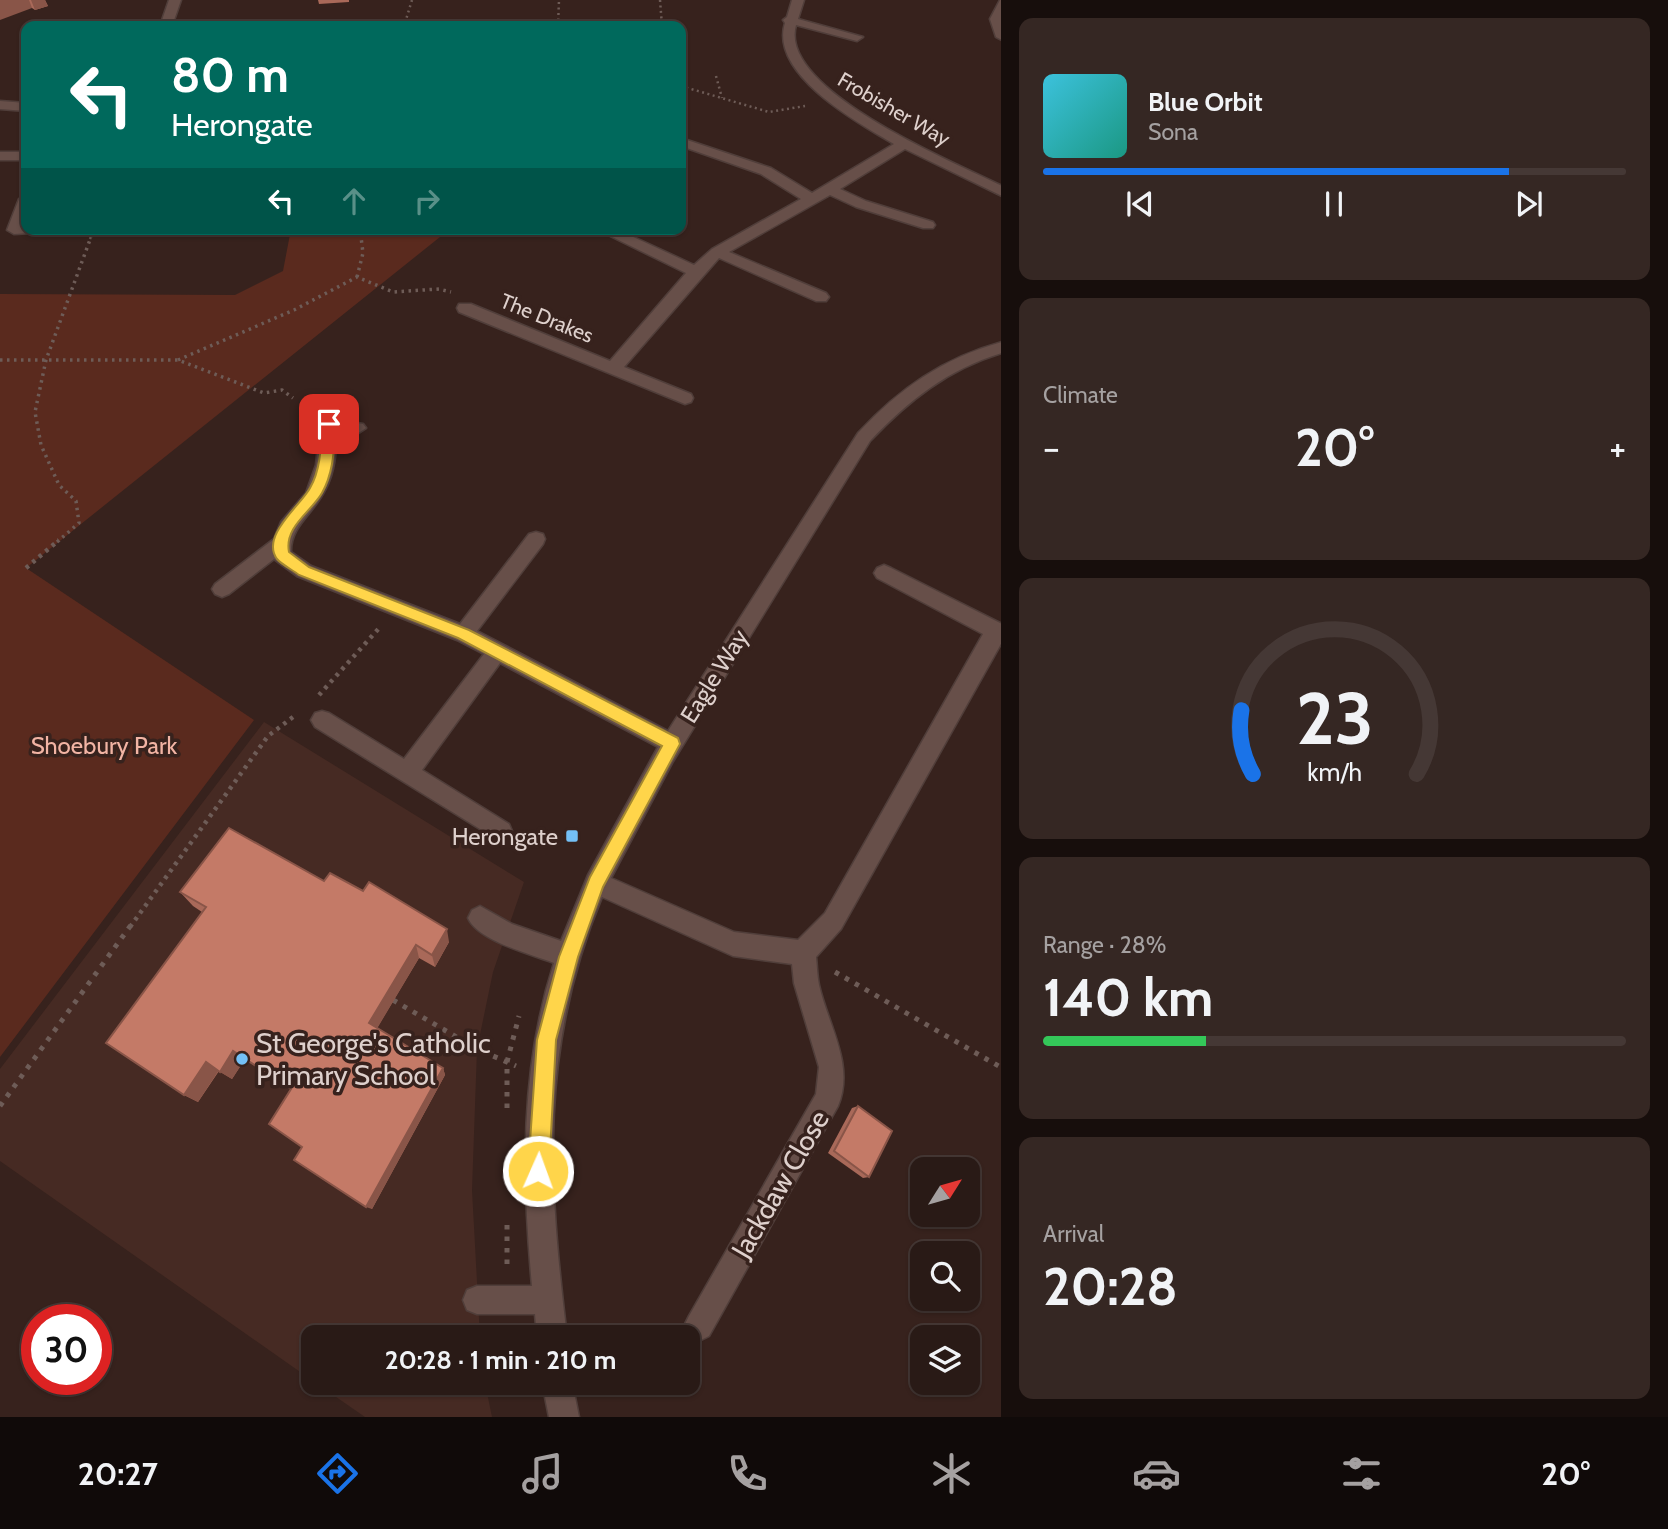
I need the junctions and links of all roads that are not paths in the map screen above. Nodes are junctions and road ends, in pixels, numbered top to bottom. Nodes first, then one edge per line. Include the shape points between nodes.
1 (175, 0) edge
2 (798, 0) edge
3 (1001, 3) edge
4 (789, 20) junction
5 (168, 21) edge
6 (857, 37) dead end
7 (1001, 37) edge
8 (0, 106) edge
9 (21, 107) edge
10 (905, 143) junction
11 (686, 144) edge
12 (0, 156) edge
13 (21, 156) edge
14 (1001, 171) edge
15 (984, 181) junction
16 (830, 189) junction
17 (1001, 192) edge
18 (811, 199) junction
19 (21, 207) edge
20 (928, 225) dead end
21 (7, 231) edge
22 (616, 235) edge
23 (717, 252) junction
24 (696, 271) junction
25 (821, 298) dead end
26 (465, 308) road end
27 (999, 351) edge
28 (614, 367) junction
29 (685, 398) dead end
30 (310, 410) road end
31 (329, 424) junction
32 (356, 428) dead end
33 (536, 539) dead end
34 (280, 544) junction
35 (884, 573) dead end
36 (222, 589) dead end
37 (998, 633) edge
38 (464, 634) junction
39 (497, 652) junction
40 (322, 720) dead end
41 (672, 744) junction
42 (408, 772) junction
43 (501, 831) dead end
44 (596, 883) junction
45 (480, 918) dead end
46 (803, 953) junction
47 (568, 957) junction
48 (477, 1300) dead end
49 (548, 1300) junction
50 (551, 1325) edge
51 (700, 1325) edge
52 (560, 1395) edge
53 (564, 1417) edge

1 - 5 street
2 - 4 street
3 - 7 street via 996,19
4 - 6 street
4 - 10 street, Frobisher Way via 786,26 793,56 818,90
8 - 9 street
10 - 15 street, Frobisher Way
10 - 16 street, The Drakes
11 - 18 street via 766,171
12 - 13 street
14 - 15 street
15 - 17 street, Frobisher Way
16 - 18 street, The Drakes
16 - 20 street
18 - 23 street, The Drakes
19 - 21 street
22 - 24 street
23 - 24 street, The Drakes
23 - 25 street
24 - 28 street, The Drakes
26 - 28 street, The Drakes
27 - 41 street, Eagle Way via 958,362 921,383 864,437
28 - 29 street, The Drakes
30 - 31 street
31 - 32 street
31 - 34 street via 327,459 317,491 288,526
33 - 38 street
34 - 36 street
34 - 38 street via 282,555 304,571
35 - 37 street
37 - 46 street via 833,921
38 - 39 street
39 - 41 street
39 - 42 street
40 - 42 street
41 - 44 street, Eagle Way
42 - 43 street
44 - 46 street via 733,944
44 - 47 street, Eagle Way
45 - 47 street via 505,933
46 - 51 street, Jackdaw Close via 806,983 832,1067 829,1097
47 - 49 street, Eagle Way via 546,1040 542,1078 538,1160
48 - 49 street
49 - 50 street, Eagle Way
52 - 53 street

